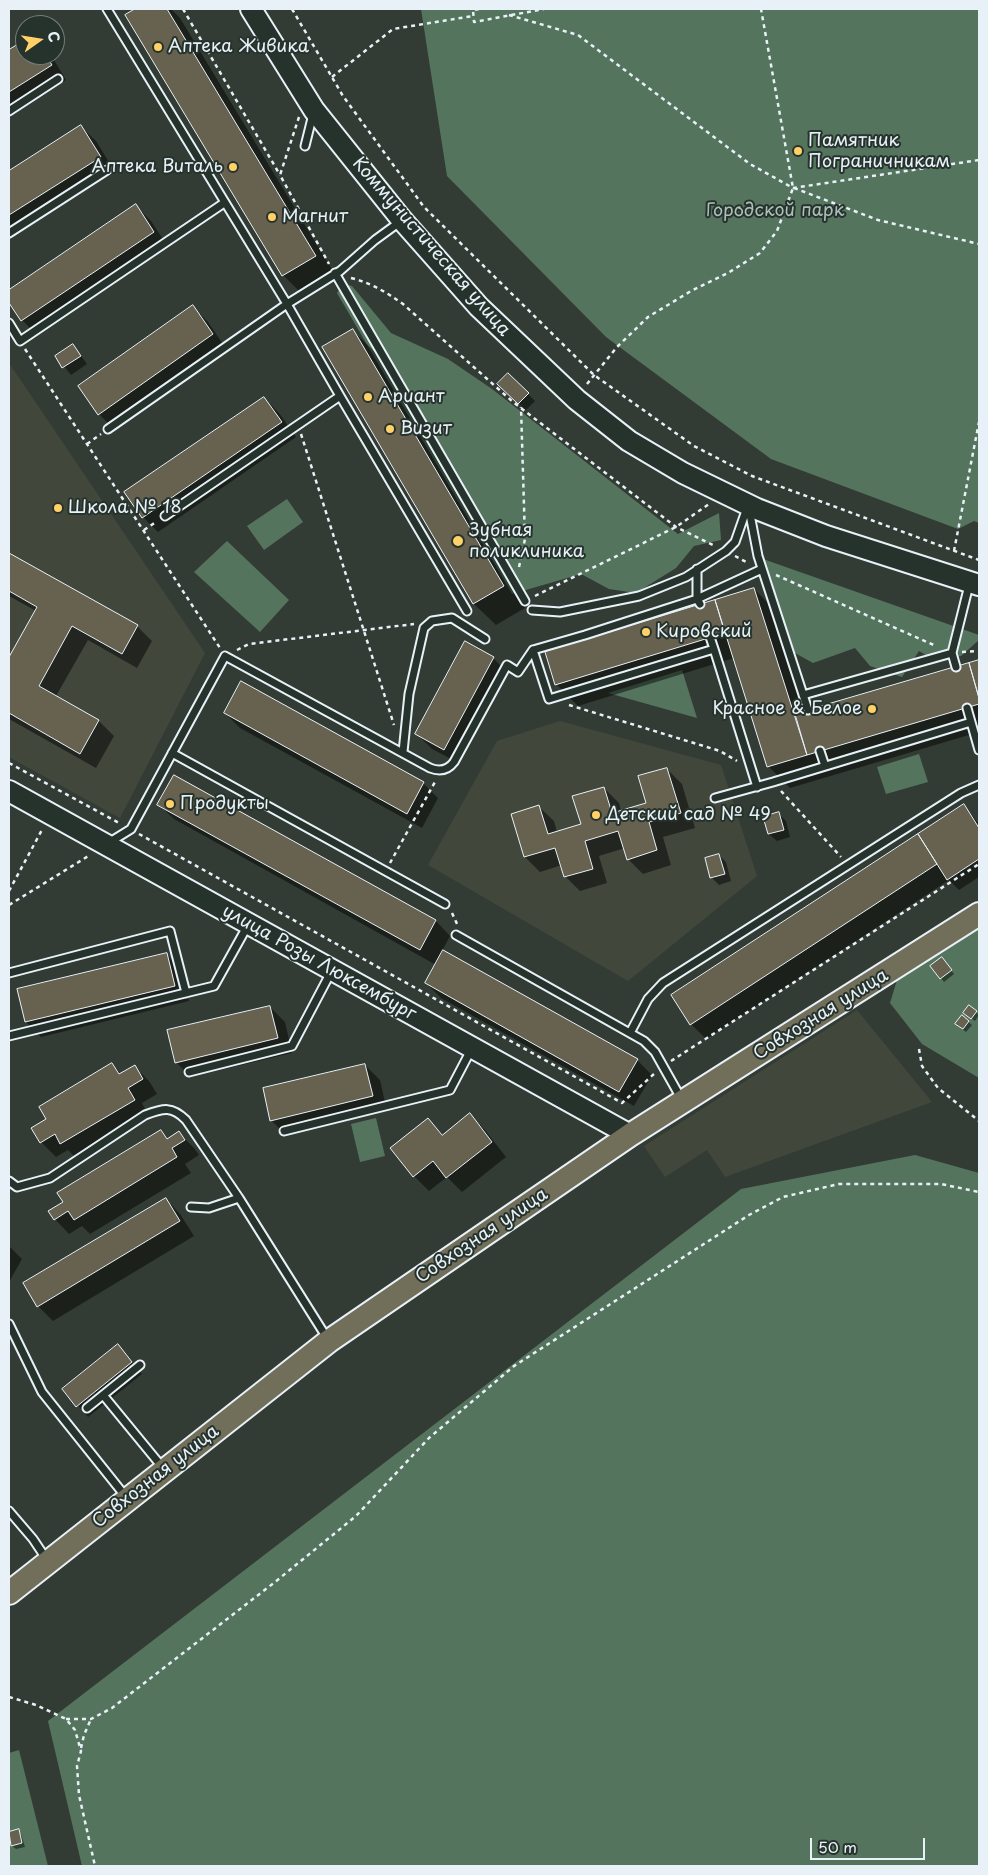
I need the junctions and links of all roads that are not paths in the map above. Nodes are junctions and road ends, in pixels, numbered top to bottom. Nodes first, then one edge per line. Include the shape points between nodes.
1 (107, 9) edge
2 (252, 9) edge
3 (58, 79) dead end
4 (310, 102) junction
5 (9, 111) edge
6 (305, 146) dead end
7 (107, 170) dead end
8 (224, 203) junction
9 (402, 220) junction
10 (9, 233) edge
11 (335, 273) junction
12 (287, 304) junction
13 (9, 323) edge
14 (340, 396) junction
15 (108, 429) road end
16 (748, 505) junction
17 (165, 516) road end
18 (697, 569) junction
19 (762, 569) junction
20 (975, 584) edge
21 (525, 601) road end
22 (698, 601) junction
23 (467, 610) dead end
24 (532, 610) dead end
25 (710, 637) dead end
26 (485, 639) dead end
27 (714, 649) junction
28 (533, 650) junction
29 (952, 653) junction
30 (956, 667) dead end
31 (803, 695) junction
32 (967, 708) dead end
33 (808, 710) dead end
34 (971, 722) junction
35 (979, 750) edge
36 (820, 751) dead end
37 (403, 752) junction
38 (172, 753) junction
39 (825, 766) junction
40 (979, 785) edge
41 (757, 787) junction
42 (9, 791) edge
43 (715, 798) dead end
44 (106, 845) junction
45 (445, 904) dead end
46 (979, 914) edge
47 (249, 924) junction
48 (457, 931) road end
49 (332, 970) junction
50 (9, 972) edge
51 (186, 993) junction
52 (630, 1033) junction
53 (9, 1036) edge
54 (473, 1048) junction
55 (189, 1072) dead end
56 (683, 1102) junction
57 (284, 1131) dead end
58 (630, 1135) junction
59 (9, 1181) edge
60 (240, 1198) junction
61 (191, 1207) dead end
62 (9, 1324) edge
63 (329, 1341) junction
64 (140, 1365) dead end
65 (103, 1395) junction
66 (87, 1408) dead end
67 (165, 1470) junction
68 (128, 1499) junction
69 (9, 1511) edge
70 (48, 1562) junction
71 (9, 1592) edge

1 - 8 lane
2 - 4 street, Коммунистическая улица
3 - 5 lane
4 - 6 lane
4 - 9 street, Коммунистическая улица
7 - 10 lane
8 - 12 lane
8 - 13 lane via 20,341
9 - 11 lane
9 - 16 street, Коммунистическая улица via 479,307 577,400 630,441 683,473
11 - 12 lane
11 - 21 lane
12 - 14 lane
12 - 15 lane
14 - 17 lane
14 - 23 lane
16 - 18 lane via 735,542
16 - 19 lane
16 - 20 street, Коммунистическая улица via 826,536
18 - 22 lane
18 - 24 lane via 686,577 639,596 560,612
19 - 22 lane
19 - 31 lane
20 - 29 lane
22 - 28 lane
25 - 27 lane
26 - 37 lane via 452,618 432,621 424,628 409,694
27 - 28 lane via 549,699
27 - 41 lane
28 - 37 lane via 518,672 507,665 450,766 442,770 430,768
29 - 30 lane
29 - 31 lane
31 - 33 lane
32 - 34 lane
34 - 35 lane
34 - 39 lane
36 - 39 lane
37 - 38 lane via 225,656
38 - 44 lane via 131,829
38 - 45 lane
39 - 41 lane
40 - 52 lane via 848,864 657,988
41 - 43 lane
42 - 44 street, улица Розы Люксембург
44 - 47 street, улица Розы Люксембург
46 - 56 main road, Совхозная улица
47 - 49 street, улица Розы Люксембург
47 - 51 lane via 214,986
48 - 52 lane
49 - 54 street, улица Розы Люксембург
49 - 55 lane via 292,1046
50 - 51 lane via 170,931
51 - 53 lane
52 - 56 lane via 651,1047
54 - 57 lane via 450,1090
54 - 58 street, улица Розы Люксембург
56 - 58 main road, Совхозная улица
58 - 63 main road, Совхозная улица
59 - 60 lane via 17,1187 50,1178 145,1115 159,1109 170,1109 186,1120
60 - 61 lane via 209,1208
60 - 63 lane
62 - 68 lane via 42,1392
63 - 67 main road, Совхозная улица
64 - 65 lane
65 - 66 lane
65 - 67 lane
67 - 68 main road, Совхозная улица
68 - 70 main road, Совхозная улица
69 - 70 lane
70 - 71 main road, Совхозная улица

